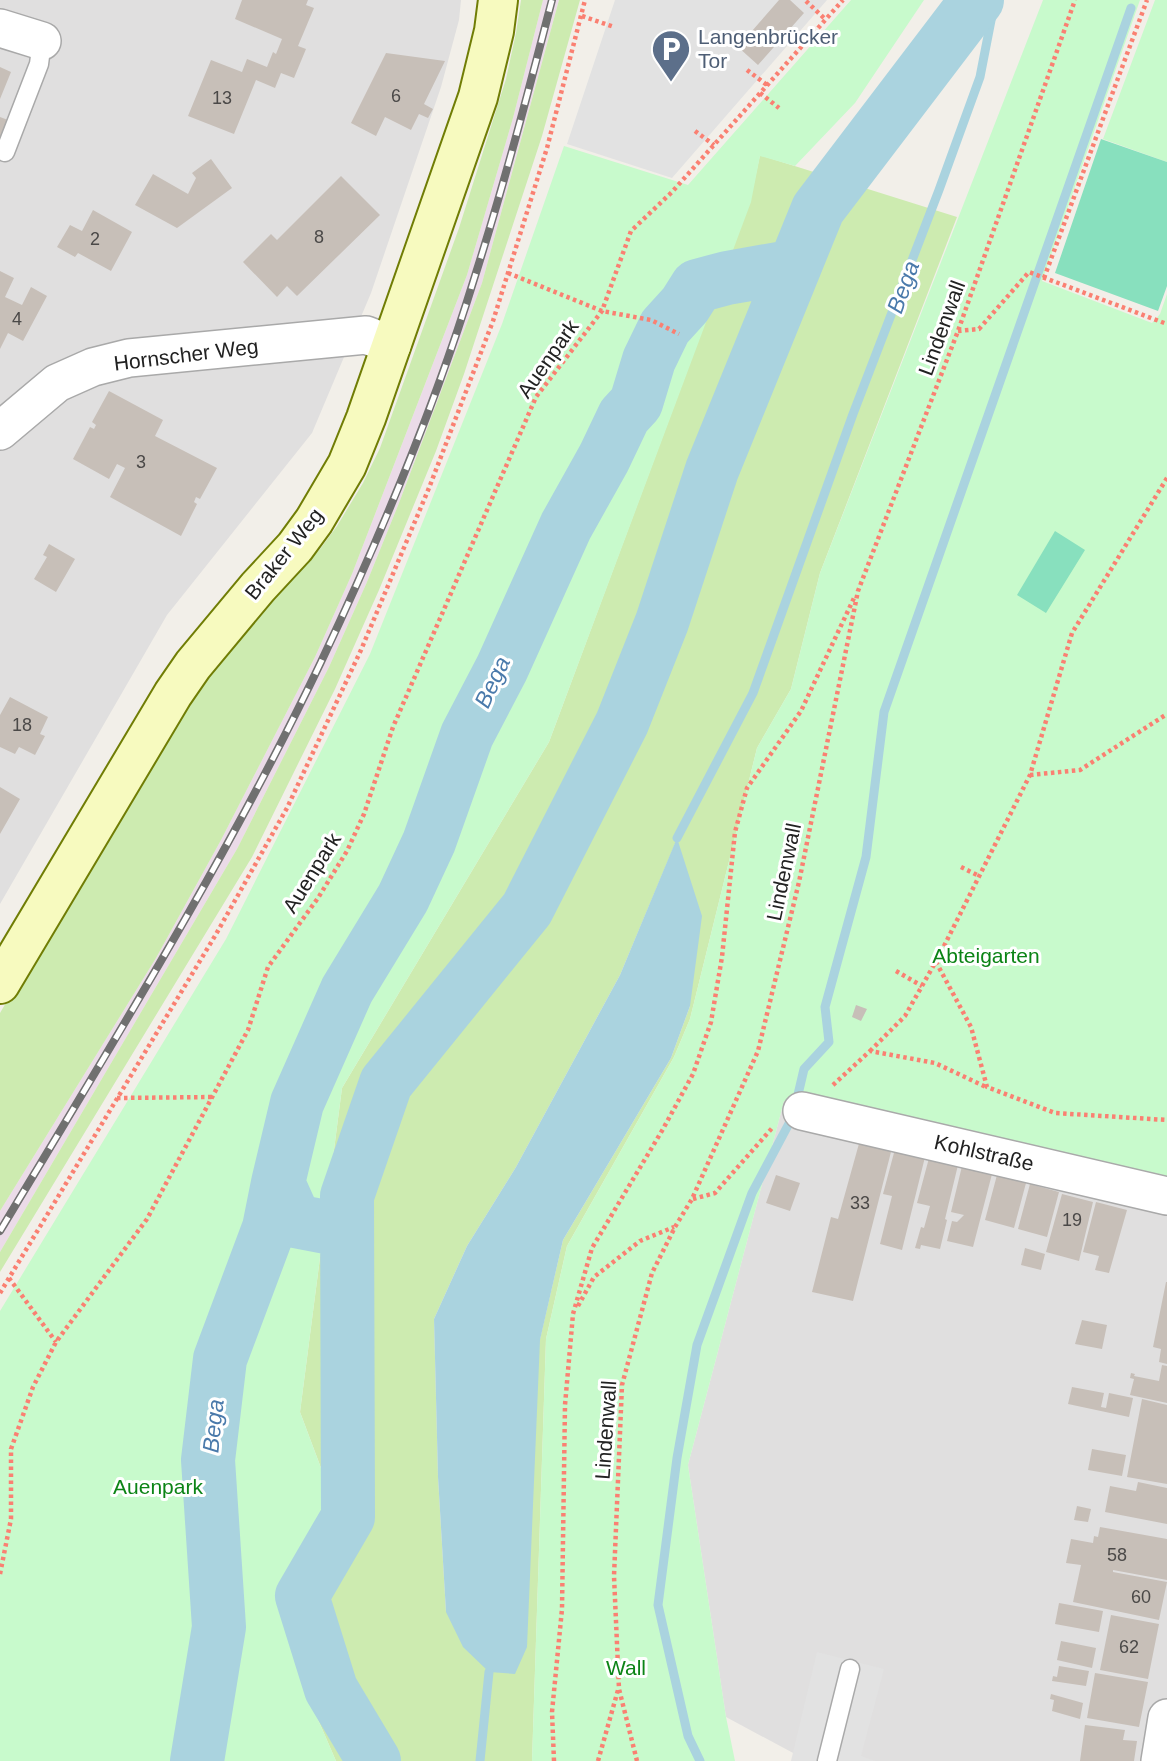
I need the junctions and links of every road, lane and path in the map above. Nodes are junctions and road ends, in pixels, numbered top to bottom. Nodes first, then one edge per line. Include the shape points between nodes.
1 (498, 0) edge
2 (585, 0) edge
3 (843, 0) edge
4 (1076, 0) edge
5 (1147, 0) edge
6 (806, 1) edge
7 (582, 16) junction
8 (825, 19) junction
9 (0, 27) edge
10 (614, 27) dead end
11 (42, 41) joint
12 (747, 70) dead end
13 (766, 86) junction
14 (760, 93) junction
15 (779, 108) dead end
16 (695, 131) dead end
17 (714, 145) junction
18 (5, 152) dead end
19 (508, 273) junction
20 (1044, 278) junction
21 (603, 311) junction
22 (1167, 324) edge
23 (958, 331) junction
24 (679, 334) dead end
25 (391, 345) junction
26 (0, 431) edge
27 (1167, 478) edge
28 (858, 591) junction
29 (1167, 714) edge
30 (1030, 775) junction
31 (961, 867) dead end
32 (979, 876) junction
33 (936, 962) junction
34 (897, 971) dead end
35 (0, 984) edge
36 (922, 986) junction
37 (870, 1051) junction
38 (987, 1087) junction
39 (214, 1097) junction
40 (116, 1098) junction
41 (802, 1115) junction
42 (1167, 1120) edge
43 (1167, 1196) edge
44 (692, 1199) junction
45 (675, 1227) junction
46 (9, 1278) junction
47 (0, 1293) edge
48 (573, 1314) junction
49 (56, 1342) junction
50 (0, 1574) edge
51 (850, 1669) dead end
52 (619, 1689) junction
53 (1167, 1718) edge
54 (554, 1761) edge
55 (598, 1761) edge
56 (637, 1761) edge
57 (827, 1761) edge
58 (1160, 1761) edge

1 - 25 street, Braker Weg via 478,97
2 - 7 path
3 - 8 path, Auenpark
4 - 23 path, Lindenwall
5 - 20 path
6 - 8 path
7 - 10 path
7 - 19 path
8 - 13 path, Auenpark
9 - 11 street
11 - 18 lane via 39,64
12 - 13 path
13 - 14 path, Auenpark
14 - 15 path
14 - 17 path, Auenpark
16 - 17 path
17 - 21 path, Auenpark via 631,231
19 - 21 path
19 - 40 path via 429,488 361,650 298,783 215,936
20 - 22 path
20 - 23 path via 1029,272 979,329
21 - 24 path via 651,320
21 - 39 path, Auenpark via 536,397 393,727 347,851 268,967 248,1030
23 - 28 path, Lindenwall
25 - 26 street, Hornscher Weg via 366,335 129,358 58,383
25 - 35 street, Braker Weg via 332,493 295,547 173,694
27 - 30 path via 1072,634
28 - 44 path, Lindenwall via 799,882 758,1051
28 - 48 path via 801,711 747,788 735,832 711,1022 693,1074 592,1248
29 - 30 path via 1080,770
30 - 32 path
31 - 32 path
32 - 33 path
33 - 36 path
33 - 38 path via 971,1027
34 - 36 path
36 - 37 path via 905,1016
37 - 38 path via 935,1063
37 - 41 path
38 - 42 path via 1055,1113
39 - 40 path
39 - 49 path, Auenpark via 147,1219
40 - 46 path
41 - 43 street, Kohlstraße
41 - 44 path via 772,1128 715,1193
44 - 45 path, Lindenwall
45 - 48 path via 640,1241 594,1278
45 - 52 path, Lindenwall via 652,1273 622,1385 614,1576
46 - 47 path
46 - 49 path
48 - 54 path via 565,1405 562,1609 552,1712
49 - 50 path, Auenpark via 33,1387 11,1450 11,1519
51 - 57 lane
52 - 55 path
52 - 56 path, Lindenwall
53 - 58 street

